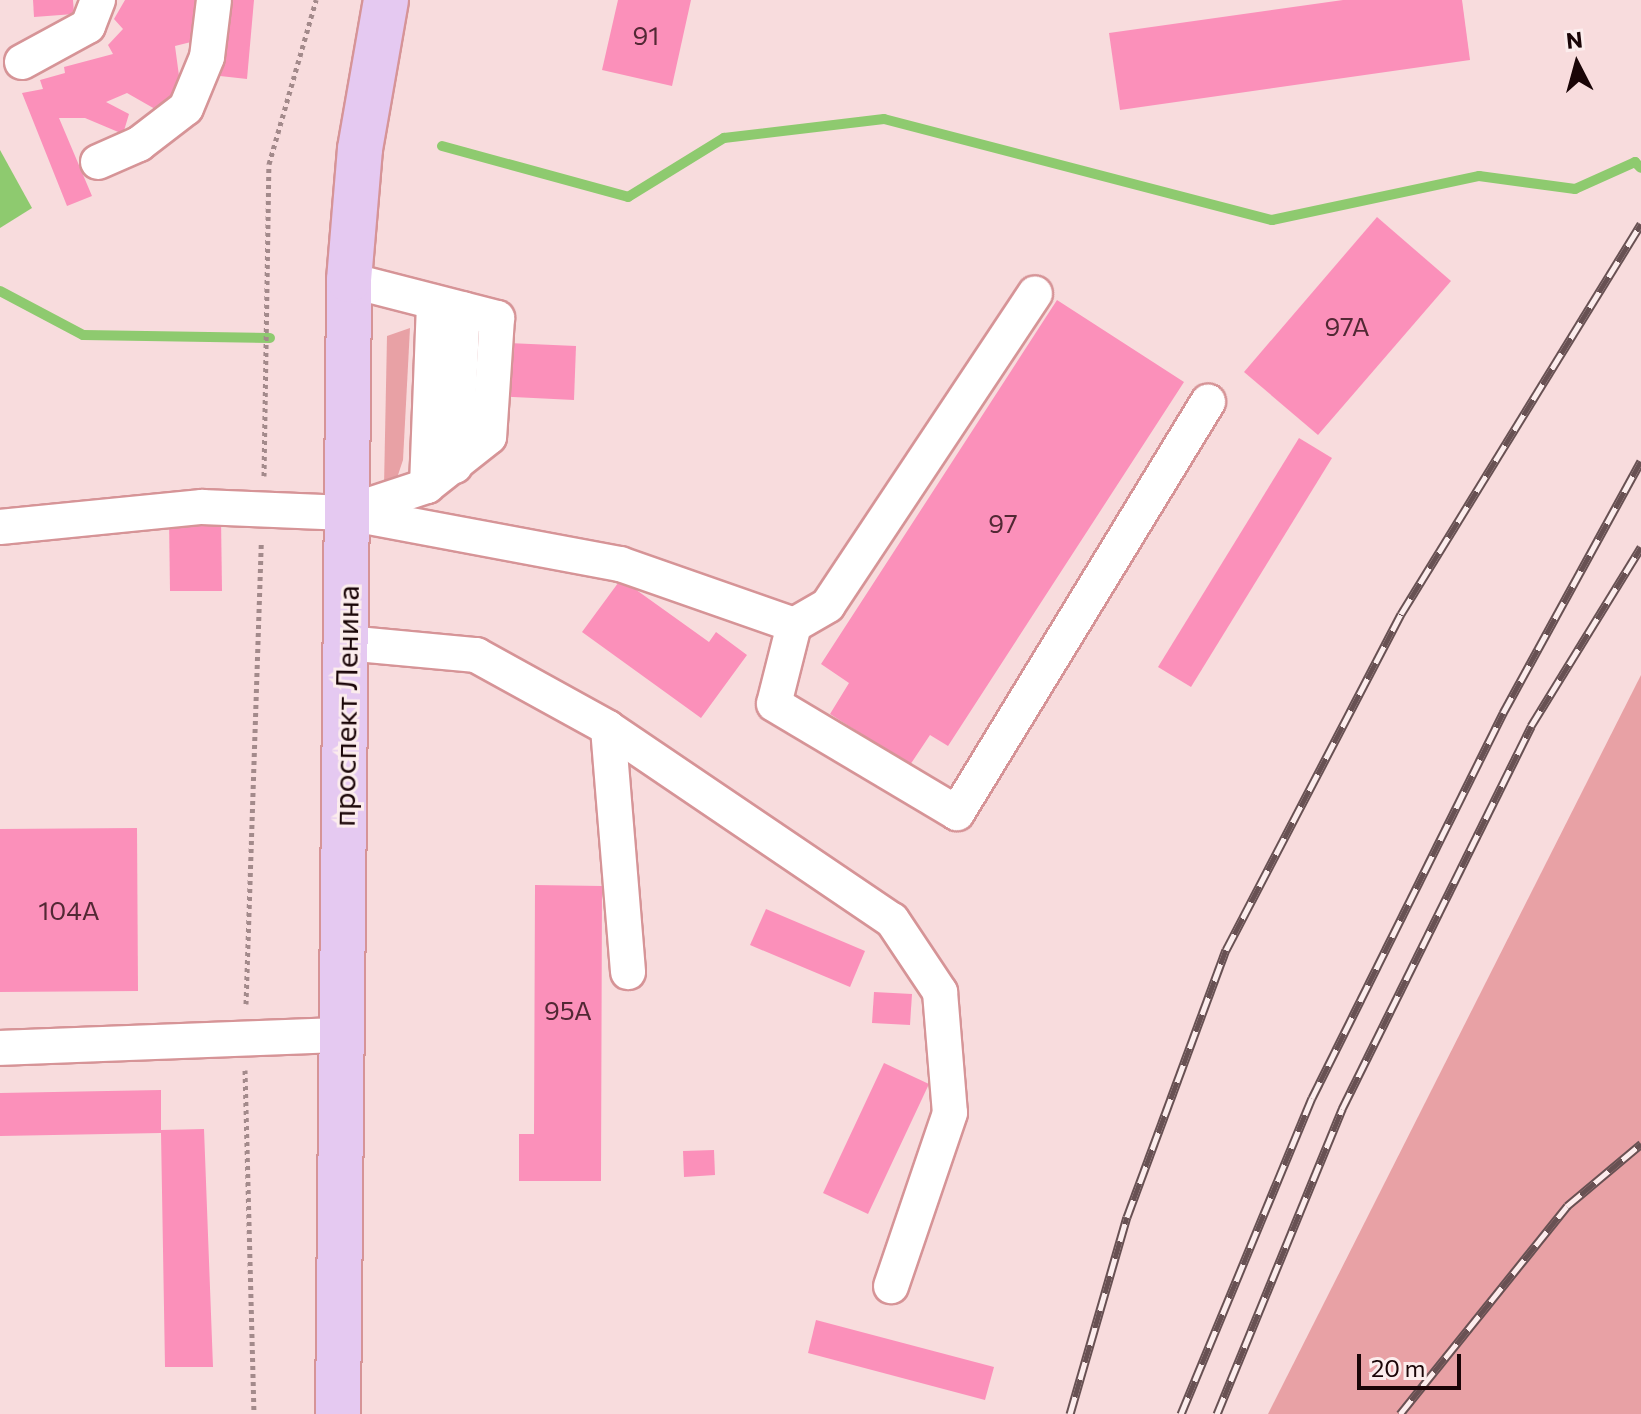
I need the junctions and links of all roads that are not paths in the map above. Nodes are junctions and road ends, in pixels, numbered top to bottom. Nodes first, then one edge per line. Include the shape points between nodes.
1 (98, 0) edge
2 (214, 0) edge
3 (386, 0) edge
4 (22, 62) dead end
5 (98, 162) dead end
6 (349, 280) junction
7 (1035, 293) dead end
8 (448, 305) junction
9 (1208, 401) dead end
10 (427, 486) junction
11 (347, 513) junction
12 (0, 527) edge
13 (794, 625) junction
14 (346, 643) junction
15 (608, 728) junction
16 (628, 972) dead end
17 (341, 1035) junction
18 (0, 1048) edge
19 (891, 1286) dead end
20 (338, 1414) edge

1 - 4 lane via 88,26
2 - 5 lane via 207,57 186,108 139,144
3 - 6 main road, проспект Ленина via 360,149
6 - 8 lane
6 - 11 main road, проспект Ленина
7 - 13 lane via 828,605
8 - 10 lane
8 - 10 lane via 497,318 489,437
9 - 13 lane via 957,813 774,704
10 - 11 lane
11 - 12 lane via 202,507
11 - 13 lane via 620,564
11 - 14 main road, проспект Ленина
14 - 15 lane via 476,655
14 - 17 main road, проспект Ленина
15 - 16 lane
15 - 19 lane via 892,920 940,992 950,1113
17 - 18 lane
17 - 20 main road, проспект Ленина

